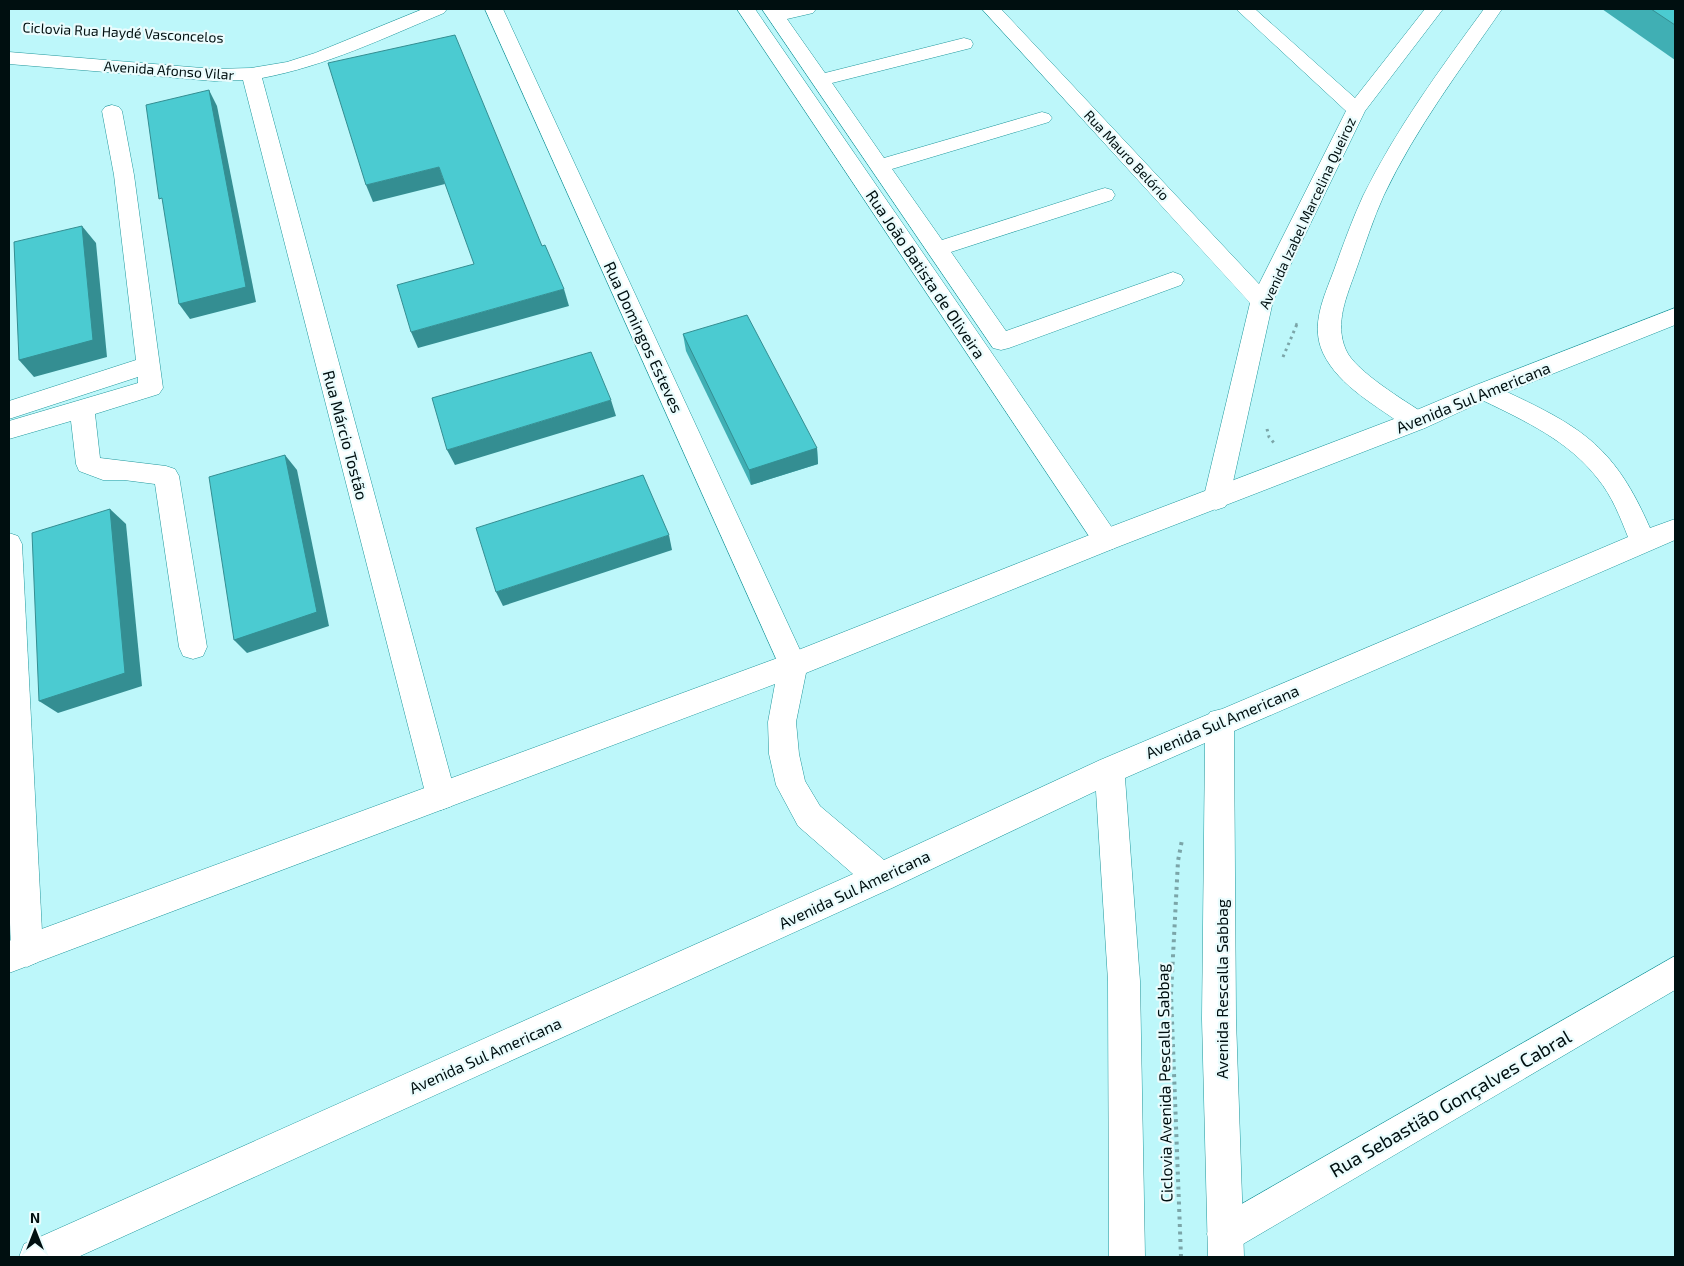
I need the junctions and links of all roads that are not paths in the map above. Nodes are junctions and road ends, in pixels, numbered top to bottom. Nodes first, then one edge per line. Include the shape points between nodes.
1 (438, 9) edge
2 (494, 9) edge
3 (746, 9) edge
4 (807, 9) edge
5 (992, 9) edge
6 (1244, 9) edge
7 (1434, 9) edge
8 (1493, 9) edge
9 (774, 13) edge
10 (964, 44) dead end
11 (9, 58) edge
12 (251, 74) junction
13 (821, 80) junction
14 (1356, 110) junction
15 (112, 111) dead end
16 (1042, 118) dead end
17 (879, 166) junction
18 (1105, 195) dead end
19 (937, 250) junction
20 (1173, 280) dead end
21 (1262, 301) junction
22 (1675, 316) edge
23 (147, 365) junction
24 (1484, 391) junction
25 (82, 409) junction
26 (9, 410) edge
27 (1416, 421) junction
28 (9, 430) edge
29 (1216, 500) junction
30 (1675, 530) edge
31 (1106, 540) junction
32 (1644, 543) junction
33 (9, 544) edge
34 (193, 647) dead end
35 (793, 665) junction
36 (1220, 721) junction
37 (1110, 770) junction
38 (441, 796) junction
39 (881, 877) junction
40 (18, 954) edge
41 (1675, 972) edge
42 (1226, 1246) edge
43 (37, 1257) edge
44 (1127, 1257) edge

1 - 12 street, Avenida Afonso Vilar via 322,57
2 - 35 street, Rua Domingos Esteves
3 - 31 street, Rua João Batista de Oliveira
4 - 9 street
5 - 21 street, Rua Mauro Belório
6 - 14 street
7 - 14 street, Avenida Izabel Marcelina Queiroz
8 - 27 street via 1412,126 1394,158 1373,198 1329,315 1336,355 1354,376
9 - 13 street
10 - 13 street
11 - 12 street, Avenida Afonso Vilar via 214,76
12 - 38 street, Rua Márcio Tostão
13 - 17 street
14 - 21 street, Avenida Izabel Marcelina Queiroz
15 - 23 street via 124,175
16 - 17 street
17 - 19 street
18 - 19 street
19 - 20 street via 1001,342
21 - 29 street, Avenida Izabel Marcelina Queiroz
22 - 24 street, Avenida Sul Americana
23 - 25 street via 151,388
23 - 26 street
24 - 27 street, Avenida Sul Americana
24 - 32 street via 1574,438 1594,457 1620,490
25 - 28 street
25 - 34 street via 88,464 103,470 166,476
27 - 29 street, Avenida Sul Americana
29 - 31 street, Avenida Sul Americana
30 - 32 street, Avenida Sul Americana
31 - 35 street, Avenida Sul Americana
32 - 36 street, Avenida Sul Americana
33 - 40 street
35 - 38 street, Avenida Sul Americana
35 - 39 street via 782,722 784,754 791,785 809,816
36 - 37 street, Avenida Sul Americana
36 - 42 street, Avenida Rescalla Sabbag via 1220,1019
37 - 39 street, Avenida Sul Americana
37 - 44 street via 1124,981
38 - 40 street, Avenida Sul Americana
39 - 43 street, Avenida Sul Americana
41 - 42 street, Rua Sebastião Gonçalves Cabral

